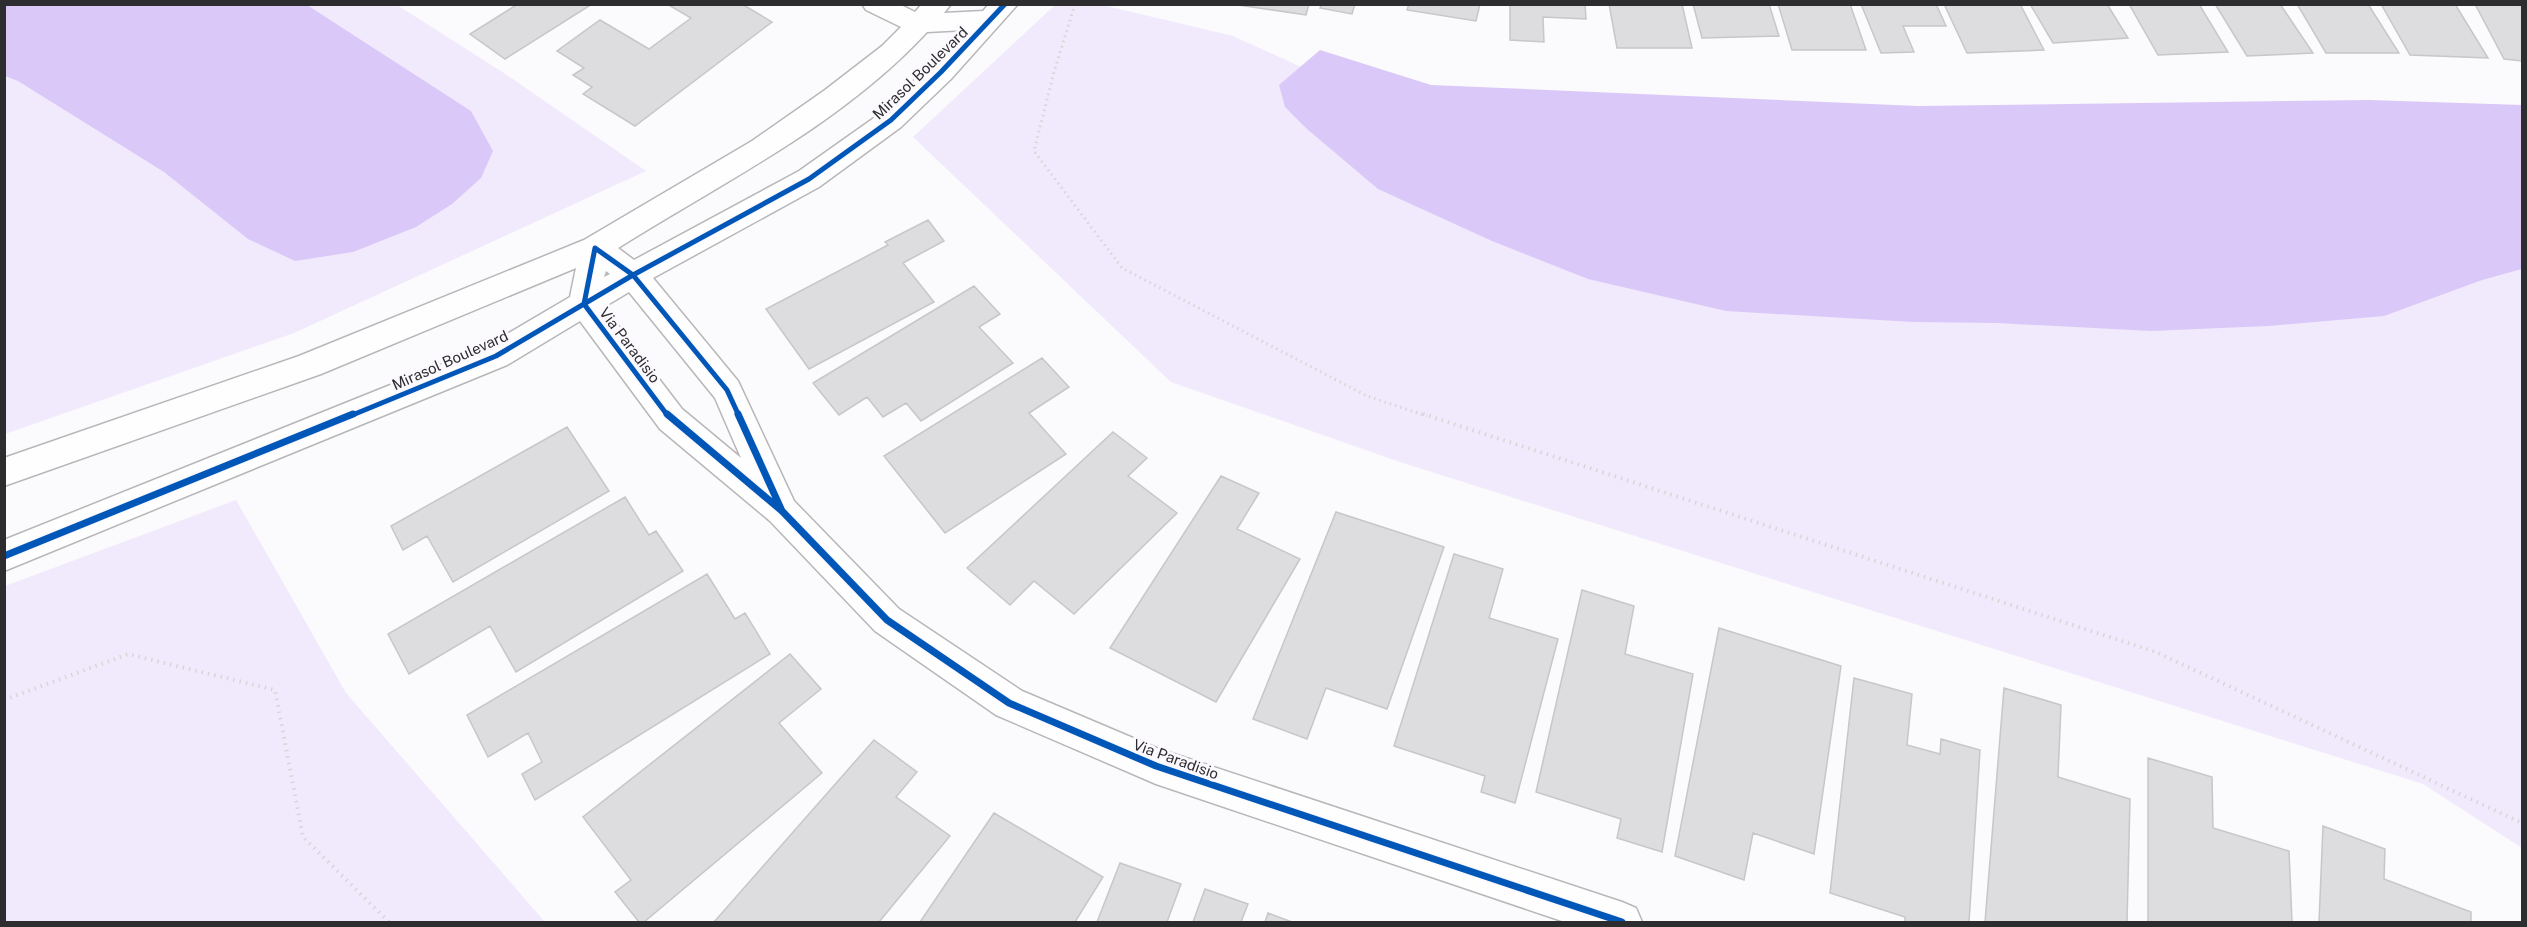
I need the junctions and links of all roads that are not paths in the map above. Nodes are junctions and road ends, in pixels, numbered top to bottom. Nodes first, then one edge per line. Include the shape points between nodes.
1 (875, 4) edge
2 (989, 9) edge
3 (929, 14) edge
4 (595, 248) junction
5 (633, 275) junction
6 (584, 304) junction
7 (4, 472) edge
8 (782, 511) junction
9 (4, 556) edge
10 (1622, 922) edge

1 - 3 street
2 - 3 street
2 - 5 street, Mirasol Boulevard via 891,120 819,172
3 - 4 street via 892,53 762,148
4 - 5 street, Via Paradisio
4 - 6 street, Via Paradisio
4 - 7 street via 310,365
5 - 6 street, Mirasol Boulevard
5 - 8 street, Via Paradisio via 727,390
6 - 8 street, Via Paradisio via 671,419
6 - 9 street, Mirasol Boulevard via 496,356
8 - 10 street, Via Paradisio via 887,620 1009,703 1155,766

